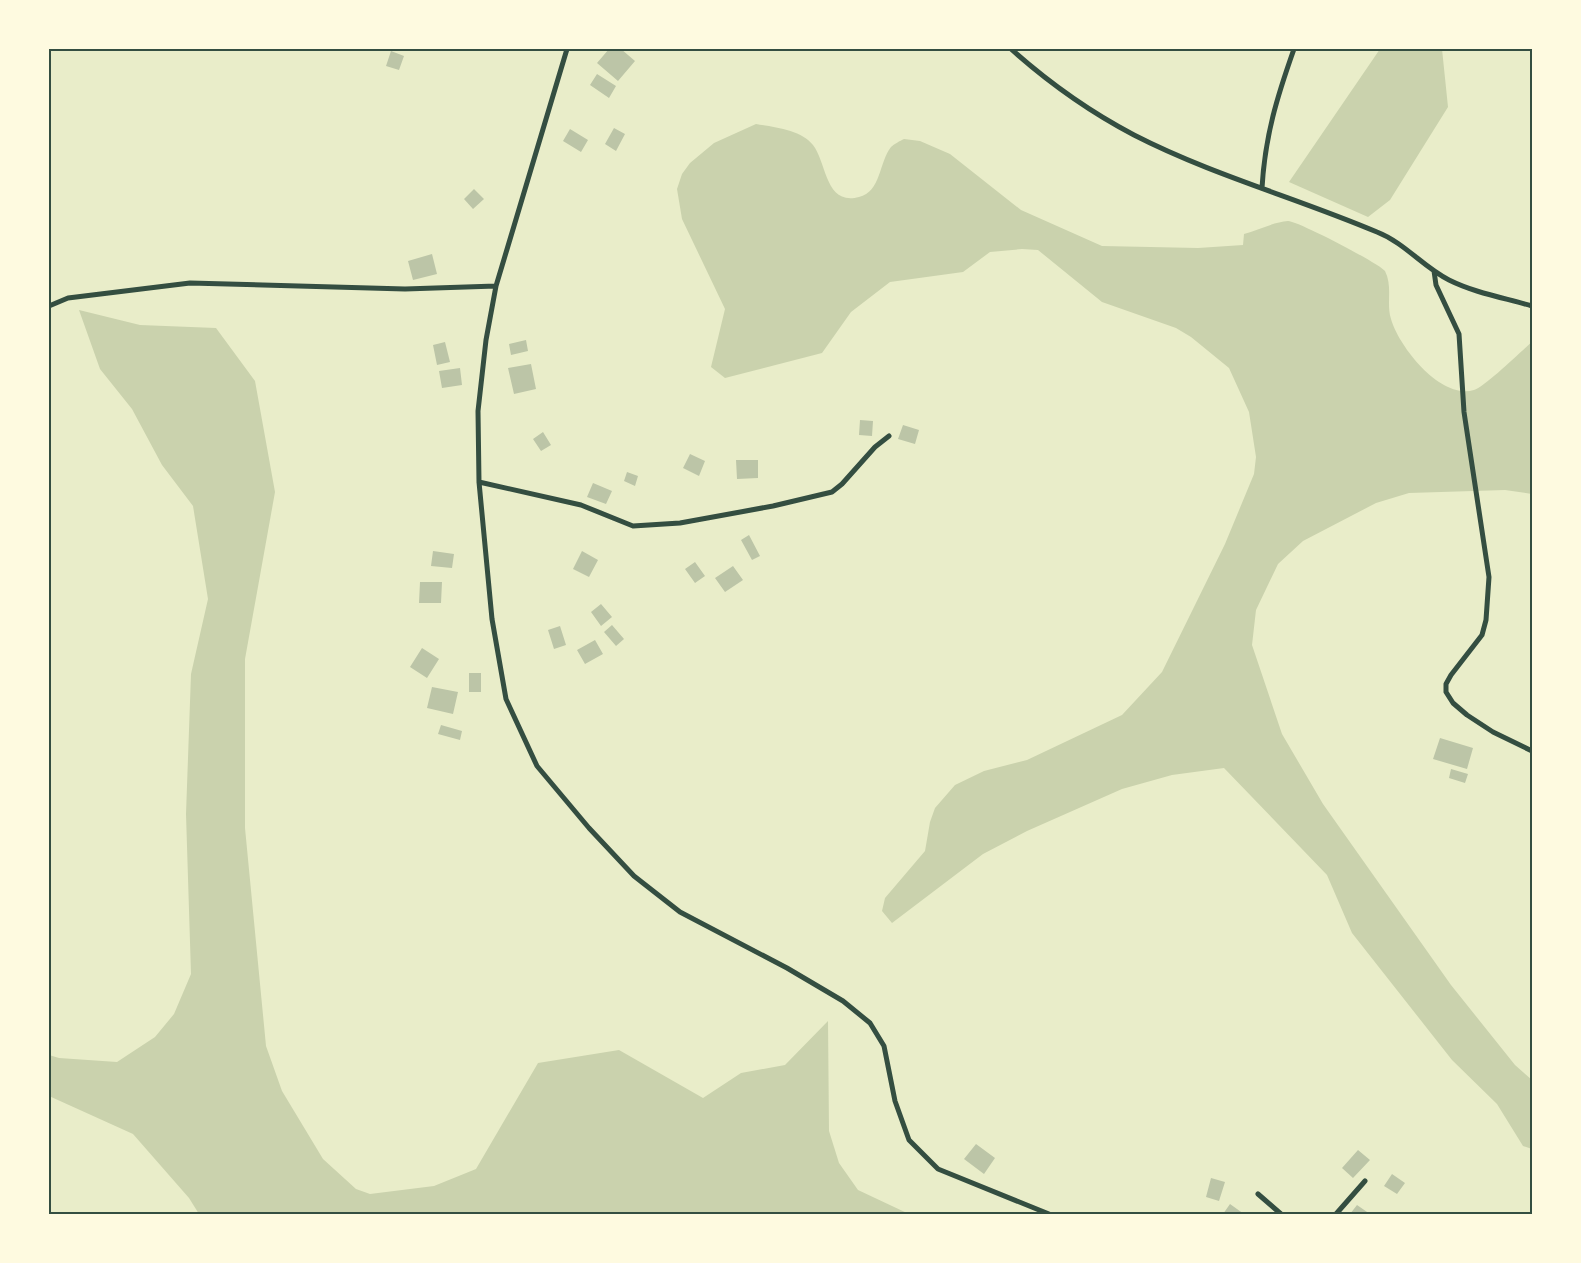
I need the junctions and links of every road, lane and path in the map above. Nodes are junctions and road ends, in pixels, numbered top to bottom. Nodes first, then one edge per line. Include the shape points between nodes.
1 (567, 49) edge
2 (1011, 49) edge
3 (1294, 49) edge
4 (1262, 188) junction
5 (1434, 271) junction
6 (496, 286) junction
7 (49, 306) edge
8 (1532, 306) edge
9 (890, 436) dead end
10 (479, 482) junction
11 (1532, 751) edge
12 (1365, 1181) dead end
13 (1258, 1194) dead end
14 (1049, 1214) edge
15 (1281, 1214) edge
16 (1336, 1214) edge

1 - 6 street
2 - 4 street via 1089,109 1135,136
3 - 4 street via 1274,104
4 - 5 street via 1380,233 1410,250
5 - 8 street via 1471,288
5 - 11 street via 1436,285 1459,334 1464,412 1489,577 1482,635 1451,675 1446,692 1466,715
6 - 7 street via 404,289 190,283 68,298
6 - 10 street via 478,411
9 - 10 street via 875,447 832,492 680,523 633,526 581,505
10 - 14 street via 492,619 506,699 537,766 634,876 665,900 688,916 843,1001 870,1022 884,1046 895,1101 909,1140 938,1169
12 - 16 street
13 - 15 street

